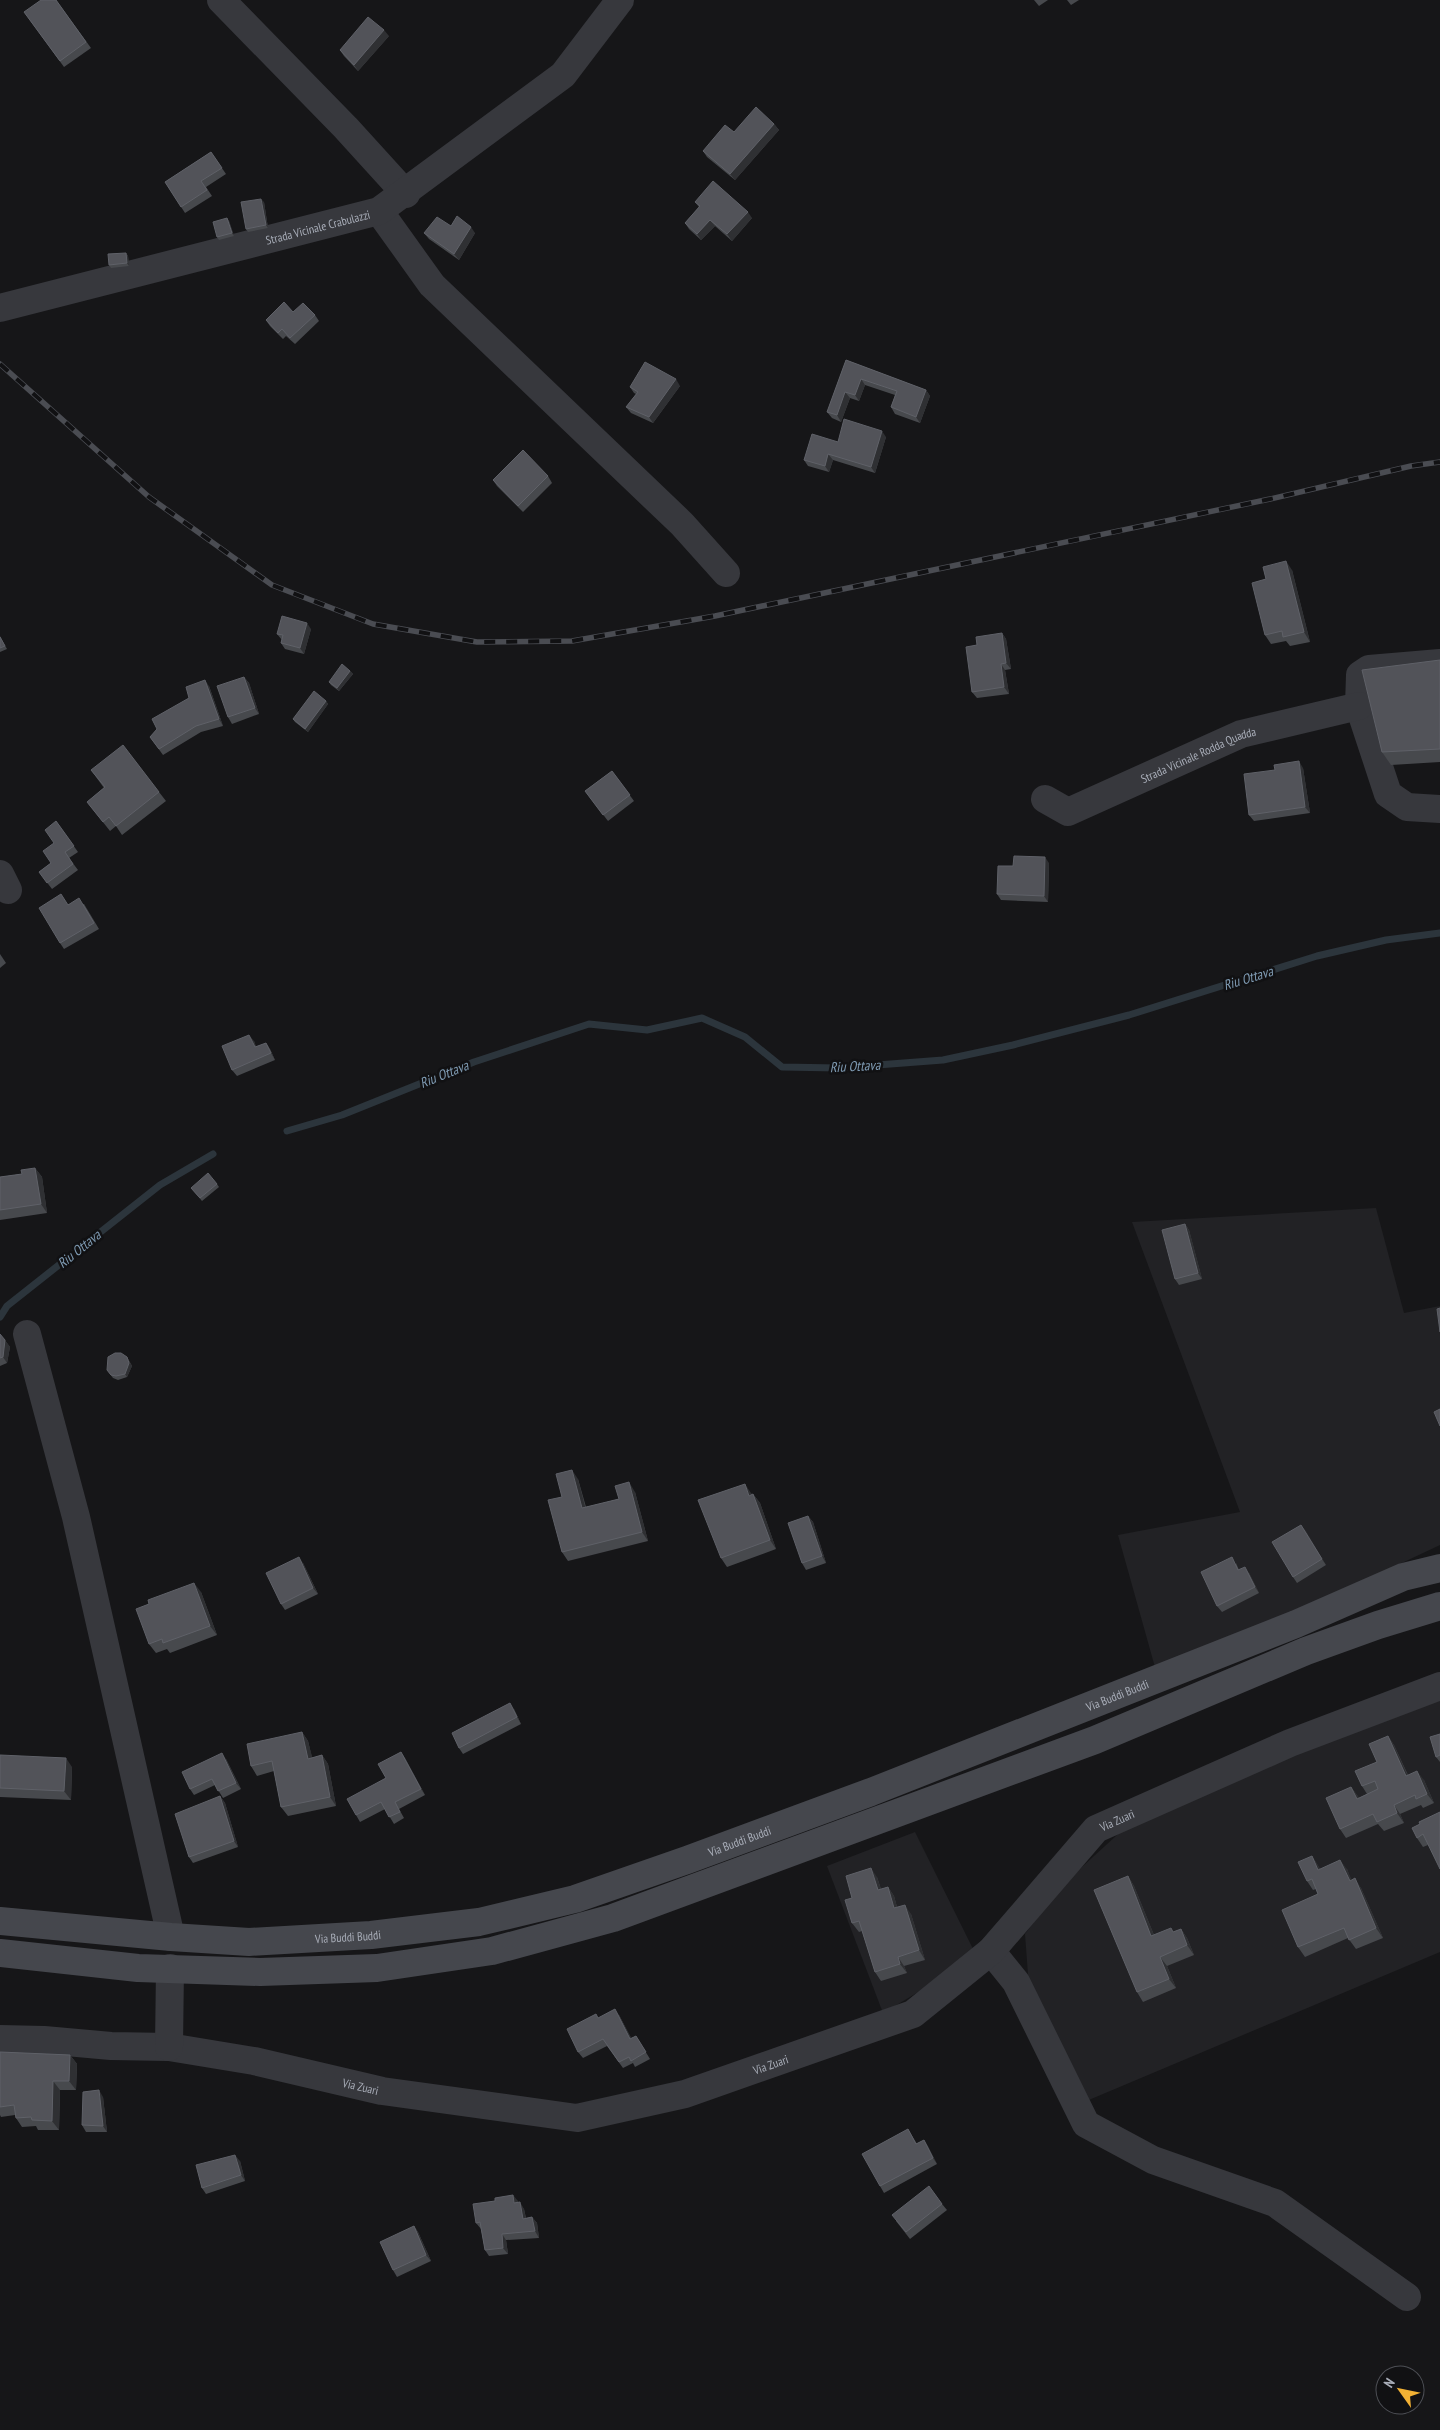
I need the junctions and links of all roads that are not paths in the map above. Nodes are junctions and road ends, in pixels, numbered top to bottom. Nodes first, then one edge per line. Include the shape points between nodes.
1 (221, 0) edge
2 (620, 0) edge
3 (406, 194) junction
4 (379, 211) junction
5 (0, 308) edge
6 (726, 573) dead end
7 (1440, 663) edge
8 (1359, 706) junction
9 (1045, 799) dead end
10 (1440, 809) edge
11 (27, 1334) dead end
12 (1440, 1568) edge
13 (1440, 1606) edge
14 (1440, 1686) edge
15 (0, 1921) edge
16 (171, 1937) junction
17 (990, 1950) junction
18 (0, 1953) edge
19 (170, 1968) junction
20 (0, 2039) edge
21 (169, 2047) junction
22 (1407, 2297) dead end

1 - 3 street
2 - 3 street, Strada Vicinale Crabulazzi via 563,75
3 - 4 street, Strada Vicinale Crabulazzi
4 - 5 street, Strada Vicinale Crabulazzi
4 - 6 street via 432,285 682,524
7 - 8 street via 1369,668 1360,675
8 - 9 street, Strada Vicinale Rodda Quadda via 1241,734 1068,812
8 - 10 street via 1388,794 1407,807
11 - 16 street via 76,1517
12 - 16 main road, Via Buddi Buddi via 1403,1577 1296,1624 872,1792 575,1899 479,1922 371,1935 249,1942
13 - 19 main road via 1306,1651 1095,1740 613,1918 492,1951 377,1968 260,1972
14 - 17 street, Via Zuari via 1290,1743 1096,1829
15 - 16 main road, Via Buddi Buddi
17 - 21 street, Via Zuari via 913,2014 685,2094 577,2118 382,2091 254,2061
17 - 22 street via 1016,1982 1086,2124 1153,2160 1275,2203
18 - 19 main road via 138,1968
19 - 21 street
20 - 21 street, Via Zuari

